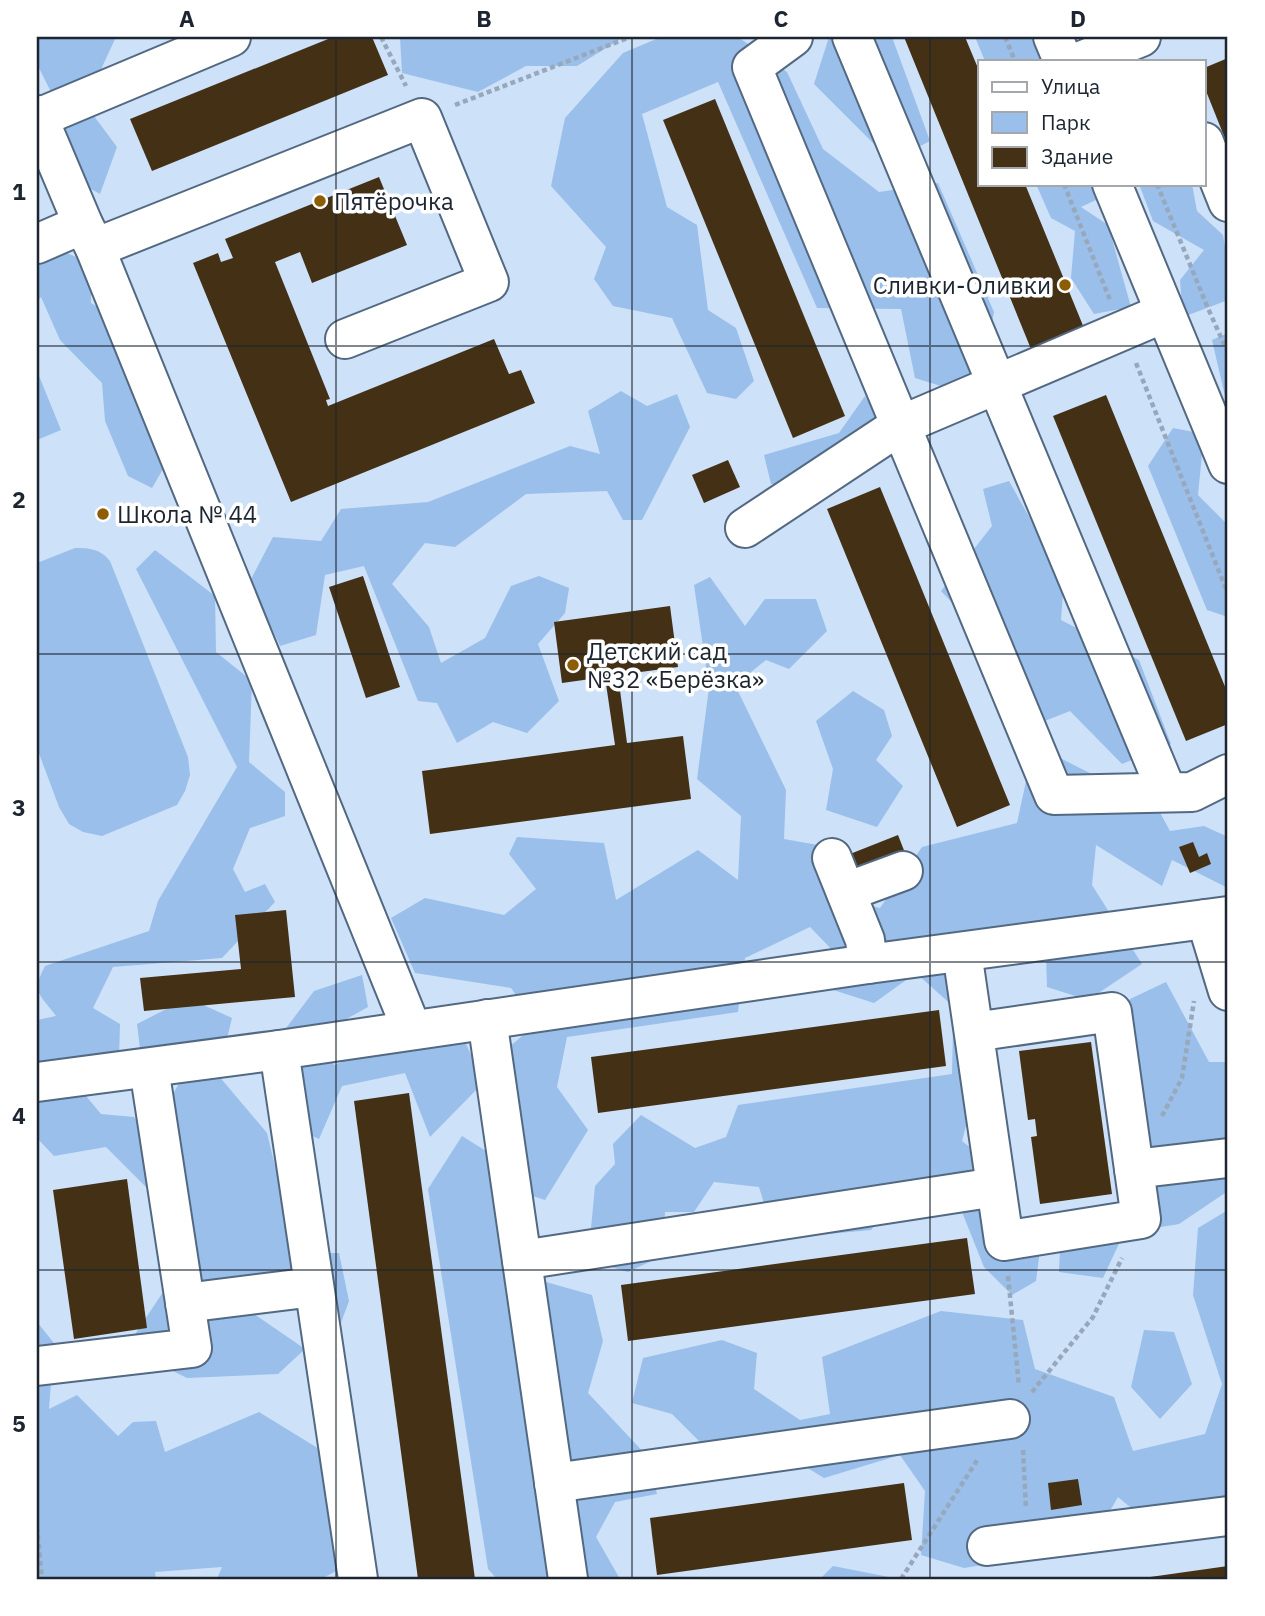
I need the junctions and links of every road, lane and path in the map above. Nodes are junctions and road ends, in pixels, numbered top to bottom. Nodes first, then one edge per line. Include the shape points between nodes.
1 (231, 37) edge
2 (382, 37) edge
3 (630, 37) edge
4 (793, 37) edge
5 (852, 37) edge
6 (1006, 37) edge
7 (1053, 37) edge
8 (1141, 37) edge
9 (1015, 60) edge
10 (1063, 60) edge
11 (1084, 60) edge
12 (37, 117) edge
13 (422, 118) junction
14 (1206, 147) edge
15 (1065, 186) edge
16 (1113, 186) edge
17 (1158, 186) edge
18 (1228, 202) edge
19 (89, 236) junction
20 (37, 244) edge
21 (1164, 313) junction
22 (1122, 331) junction
23 (345, 339) dead end
24 (1228, 353) edge
25 (998, 383) junction
26 (899, 426) junction
27 (1228, 464) edge
28 (745, 528) dead end
29 (1228, 594) edge
30 (1228, 774) edge
31 (1167, 792) junction
32 (903, 870) dead end
33 (1217, 917) edge
34 (962, 952) junction
35 (868, 964) junction
36 (1211, 994) edge
37 (487, 1019) junction
38 (412, 1030) junction
39 (974, 1032) junction
40 (279, 1050) junction
41 (149, 1068) junction
42 (37, 1082) edge
43 (1158, 1123) dead end
44 (1228, 1158) edge
45 (1134, 1169) junction
46 (996, 1187) junction
47 (522, 1260) junction
48 (314, 1287) junction
49 (185, 1303) junction
50 (37, 1366) edge
51 (1010, 1419) dead end
52 (554, 1483) junction
53 (1228, 1516) edge
54 (37, 1527) edge
55 (38, 1546) edge
56 (987, 1546) dead end
57 (42, 1579) edge
58 (358, 1579) edge
59 (568, 1579) edge

1 - 12 street
2 - 13 path
3 - 13 path
4 - 26 street via 752,67
5 - 25 street
6 - 9 path
7 - 10 street
8 - 11 street
12 - 19 street
13 - 19 street
13 - 23 street via 489,282
14 - 18 street
15 - 22 path
16 - 21 street
17 - 24 path
19 - 20 street
19 - 38 street
21 - 22 street
21 - 27 street
22 - 25 street
22 - 29 path
25 - 26 street
25 - 31 street
26 - 28 street
26 - 31 street via 1054,795
30 - 31 street via 1192,792
32 - 35 street via 839,875 865,940
33 - 34 street
33 - 36 street
34 - 35 street
34 - 39 street
35 - 37 street
36 - 43 path via 1182,1077
37 - 38 street
37 - 47 street
38 - 40 street
39 - 45 street via 1112,1012
39 - 46 street
40 - 41 street
40 - 48 street
41 - 42 street
41 - 49 street
44 - 45 street
45 - 46 street via 1141,1219 1004,1241
46 - 47 street
47 - 52 street
48 - 49 street
48 - 58 street
49 - 50 street via 192,1348
51 - 52 street
52 - 59 street
53 - 56 street
54 - 55 path
55 - 57 path

